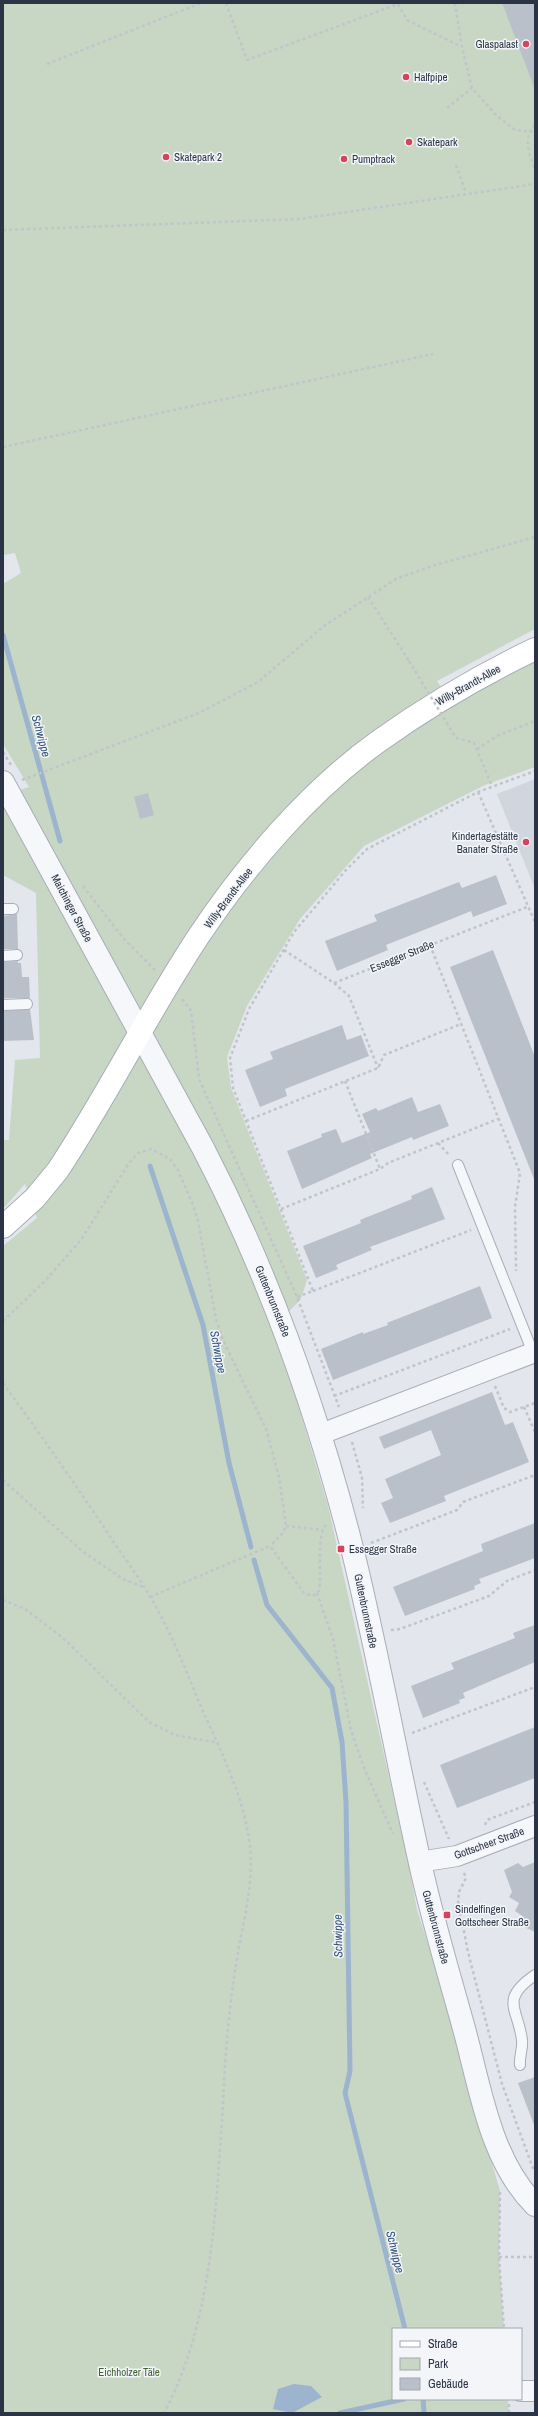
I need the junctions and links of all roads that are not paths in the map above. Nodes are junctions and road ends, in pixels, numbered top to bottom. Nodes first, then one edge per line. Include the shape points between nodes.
1 (535, 648) edge
2 (11, 775) edge
3 (17, 955) dead end
4 (3, 956) edge
5 (27, 1004) dead end
6 (3, 1005) edge
7 (140, 1034) junction
8 (458, 1165) dead end
9 (3, 1227) edge
10 (534, 1353) edge
11 (321, 1434) junction
12 (535, 1826) edge
13 (420, 1862) junction
14 (535, 1975) edge
15 (520, 2065) dead end
16 (535, 2205) edge
17 (522, 2391) edge
18 (535, 2391) edge

1 - 7 main road, Willy-Brandt-Allee via 424,710 344,769 267,845 199,936
2 - 7 street, Maichinger Straße
3 - 4 lane
5 - 6 lane
7 - 9 main road, Willy-Brandt-Allee via 58,1170 35,1198
7 - 11 street, Guttenbrunnstraße via 231,1202 284,1324
8 - 10 lane
10 - 11 street
11 - 13 street, Guttenbrunnstraße via 344,1518
12 - 13 street, Gottscheer Straße via 457,1856
13 - 16 street, Guttenbrunnstraße via 493,2133 514,2179
14 - 15 lane via 517,1990 512,2004 522,2042
17 - 18 street

